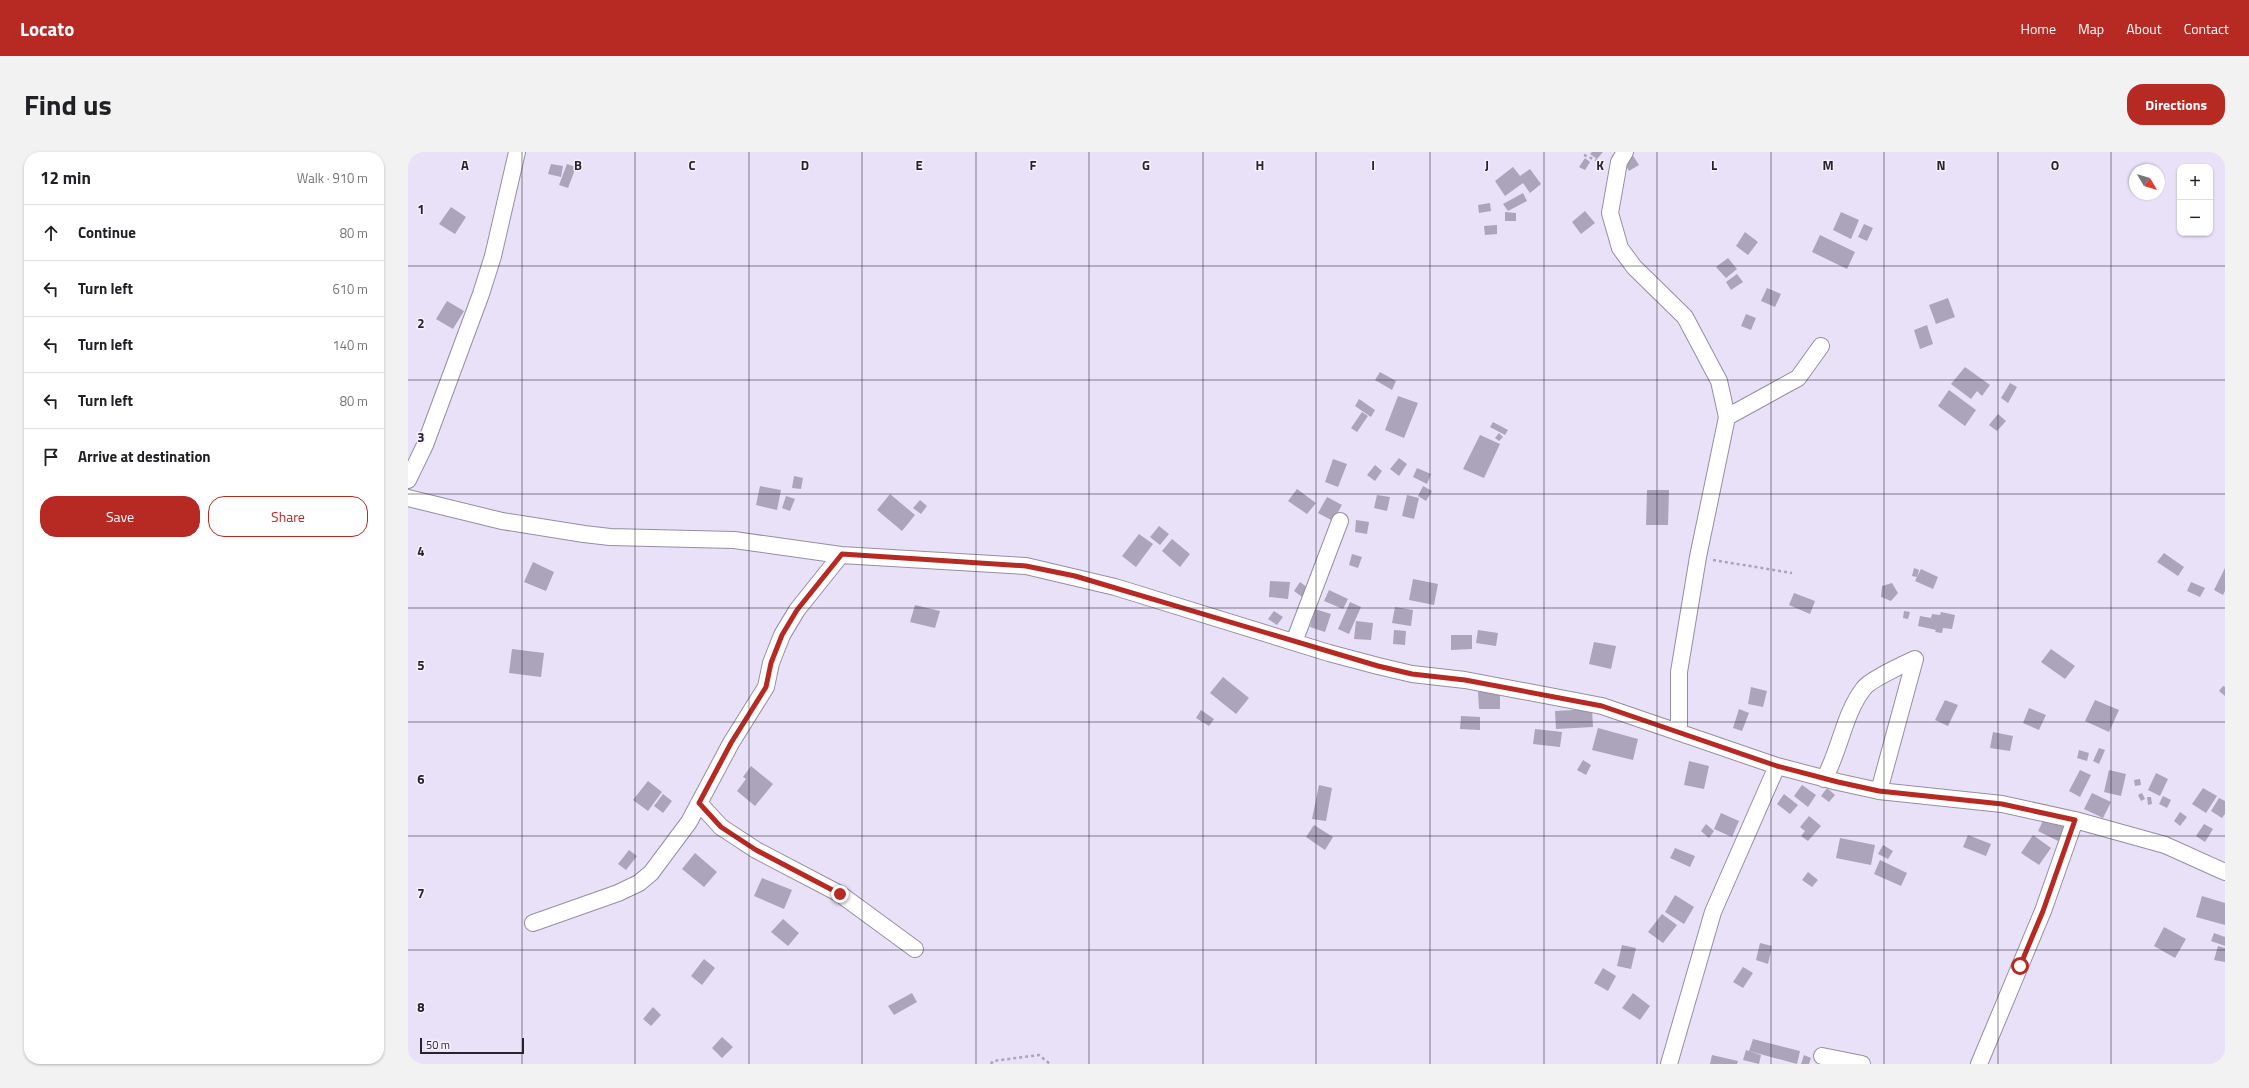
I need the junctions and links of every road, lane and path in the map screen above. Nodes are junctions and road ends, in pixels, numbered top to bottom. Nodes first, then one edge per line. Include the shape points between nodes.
1 (517, 152) edge
2 (1584, 155) dead end
3 (1622, 157) edge
4 (1821, 346) dead end
5 (1726, 417) junction
6 (408, 480) edge
7 (408, 498) edge
8 (1340, 521) dead end
9 (842, 554) junction
10 (1698, 557) junction
11 (1792, 573) dead end
12 (1294, 642) junction
13 (1679, 731) junction
14 (1777, 766) junction
15 (1824, 779) junction
16 (1879, 791) junction
17 (699, 803) junction
18 (2075, 820) junction
19 (2225, 872) edge
20 (533, 922) dead end
21 (915, 949) dead end
22 (1822, 1056) dead end
23 (991, 1064) edge
24 (1050, 1064) edge
25 (1668, 1064) edge
26 (1862, 1064) edge
27 (1979, 1064) edge

1 - 6 street via 493,256 481,294 425,445
2 - 3 path via 1605,164
3 - 5 street via 1610,213 1620,248 1634,267 1685,317 1719,381
4 - 5 street via 1798,378
5 - 10 street
7 - 9 street via 517,524 584,534 734,540
8 - 12 street
9 - 12 street via 1026,566 1115,587
9 - 17 street via 797,610 782,635 771,663 766,687 731,743
10 - 11 path
10 - 13 street via 1679,672
12 - 13 street via 1399,671 1465,680 1602,706
13 - 14 street
14 - 15 street
14 - 25 street via 1713,912
15 - 16 street
15 - 16 street via 1834,761 1844,724 1864,687 1915,659
16 - 18 street via 2002,804
17 - 20 street via 668,852 639,883 618,893
17 - 21 street via 721,827 756,850 840,894
18 - 19 street via 2165,845
18 - 27 street via 2043,911
22 - 26 street
23 - 24 path via 993,1061 1039,1055

